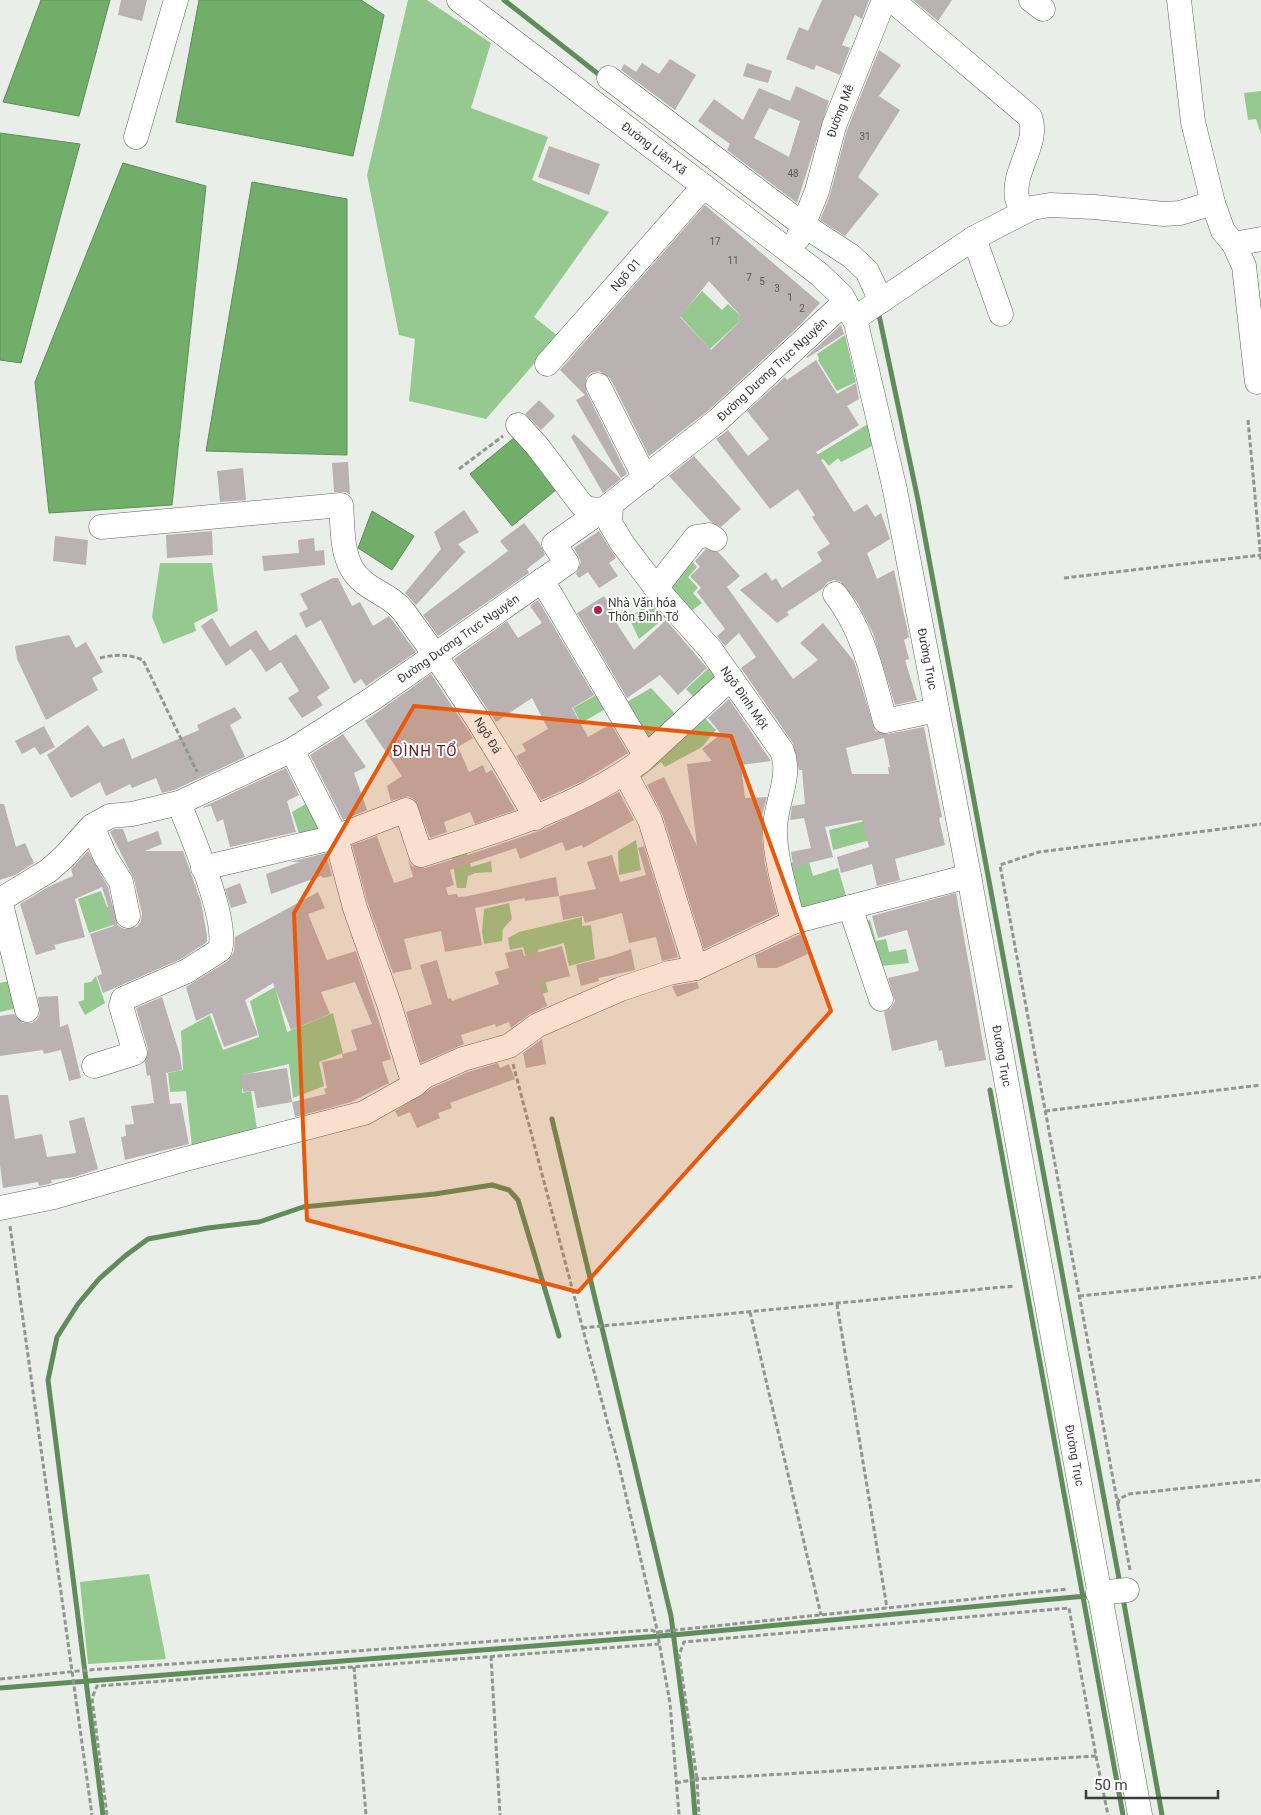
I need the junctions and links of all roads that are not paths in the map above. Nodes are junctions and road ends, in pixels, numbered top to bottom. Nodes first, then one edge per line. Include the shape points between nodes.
1 (176, 0) edge
2 (459, 0) edge
3 (884, 0) edge
4 (892, 0) edge
5 (1179, 0) edge
6 (609, 78) dead end
7 (136, 137) dead end
8 (704, 186) junction
9 (1213, 203) junction
10 (1023, 212) junction
11 (797, 238) junction
12 (974, 238) junction
13 (1261, 239) edge
14 (1234, 244) junction
15 (881, 300) junction
16 (849, 311) junction
17 (1001, 314) dead end
18 (1256, 333) edge
19 (547, 364) dead end
20 (1257, 382) dead end
21 (598, 385) dead end
22 (518, 425) road end
23 (645, 478) junction
24 (607, 507) junction
25 (101, 527) dead end
26 (715, 540) dead end
27 (542, 580) junction
28 (656, 588) junction
29 (835, 594) dead end
30 (436, 655) junction
31 (731, 678) junction
32 (937, 710) junction
33 (292, 750) junction
34 (633, 767) junction
35 (179, 803) junction
36 (536, 818) junction
37 (92, 826) junction
38 (336, 837) junction
39 (203, 868) junction
40 (969, 876) junction
41 (0, 900) edge
42 (850, 907) junction
43 (128, 916) dead end
44 (793, 922) junction
45 (696, 968) junction
46 (881, 999) dead end
47 (28, 1010) dead end
48 (94, 1066) dead end
49 (414, 1085) junction
50 (3, 1208) edge
51 (1140, 1815) edge

1 - 7 street
2 - 8 street, Đường Liên Xã
3 - 11 street, Đường Mễ via 834,126 817,191
4 - 10 street via 1030,117 1033,133 1017,198
5 - 9 street via 1193,122
6 - 11 street
8 - 11 street, Đường Liên Xã
8 - 19 street, Ngõ 01
9 - 10 street, Đường Dương Trực Nguyên via 1180,213 1164,214 1050,205
9 - 14 street via 1223,231
10 - 12 street, Đường Dương Trực Nguyên
11 - 15 street via 851,256 867,271
11 - 16 street, Đường Liên Xã via 819,274 842,296
12 - 15 street, Đường Dương Trực Nguyên
12 - 17 street
13 - 14 street
14 - 18 street via 1244,266
15 - 16 street, Đường Dương Trực Nguyên
16 - 23 street, Đường Dương Trực Nguyên
16 - 32 street, Đường Trục via 895,490
18 - 20 street
21 - 23 street
22 - 24 street via 581,504 588,509
23 - 24 street, Đường Dương Trực Nguyên
24 - 27 street, Đường Dương Trực Nguyên via 554,544 566,563
24 - 28 street, Ngõ Đình Một via 613,530
25 - 30 street, Ngõ Đá via 341,505 345,555 352,570 403,611
26 - 28 street via 709,535 696,537
27 - 30 street, Đường Dương Trực Nguyên
27 - 34 street via 642,750
28 - 31 street, Ngõ Đình Một via 711,650
29 - 32 street via 856,628 885,721
30 - 33 street, Đường Dương Trực Nguyên
30 - 36 street, Ngõ Đá via 496,746
31 - 34 street
31 - 44 street, Ngõ Đình Một via 774,737 786,760 775,828
32 - 40 street, Đường Trục
33 - 35 street, Đường Dương Trực Nguyên
33 - 38 street
34 - 36 street via 602,788
34 - 45 street
35 - 37 street, Đường Dương Trực Nguyên via 110,816
35 - 39 street
36 - 38 street via 421,855 406,810
37 - 41 street, Đường Dương Trực Nguyên via 48,870
37 - 43 street via 121,882
38 - 39 street
38 - 49 street via 355,908
39 - 48 street via 219,918 220,950 187,971 123,999 121,1006 135,1053
40 - 42 street
40 - 51 street, Đường Trục via 1113,1591
41 - 47 street
42 - 44 street
42 - 46 street
44 - 45 street
45 - 49 street via 669,973 613,993 538,1025 509,1046 463,1059 425,1076
49 - 50 street via 364,1113 182,1160 54,1198

